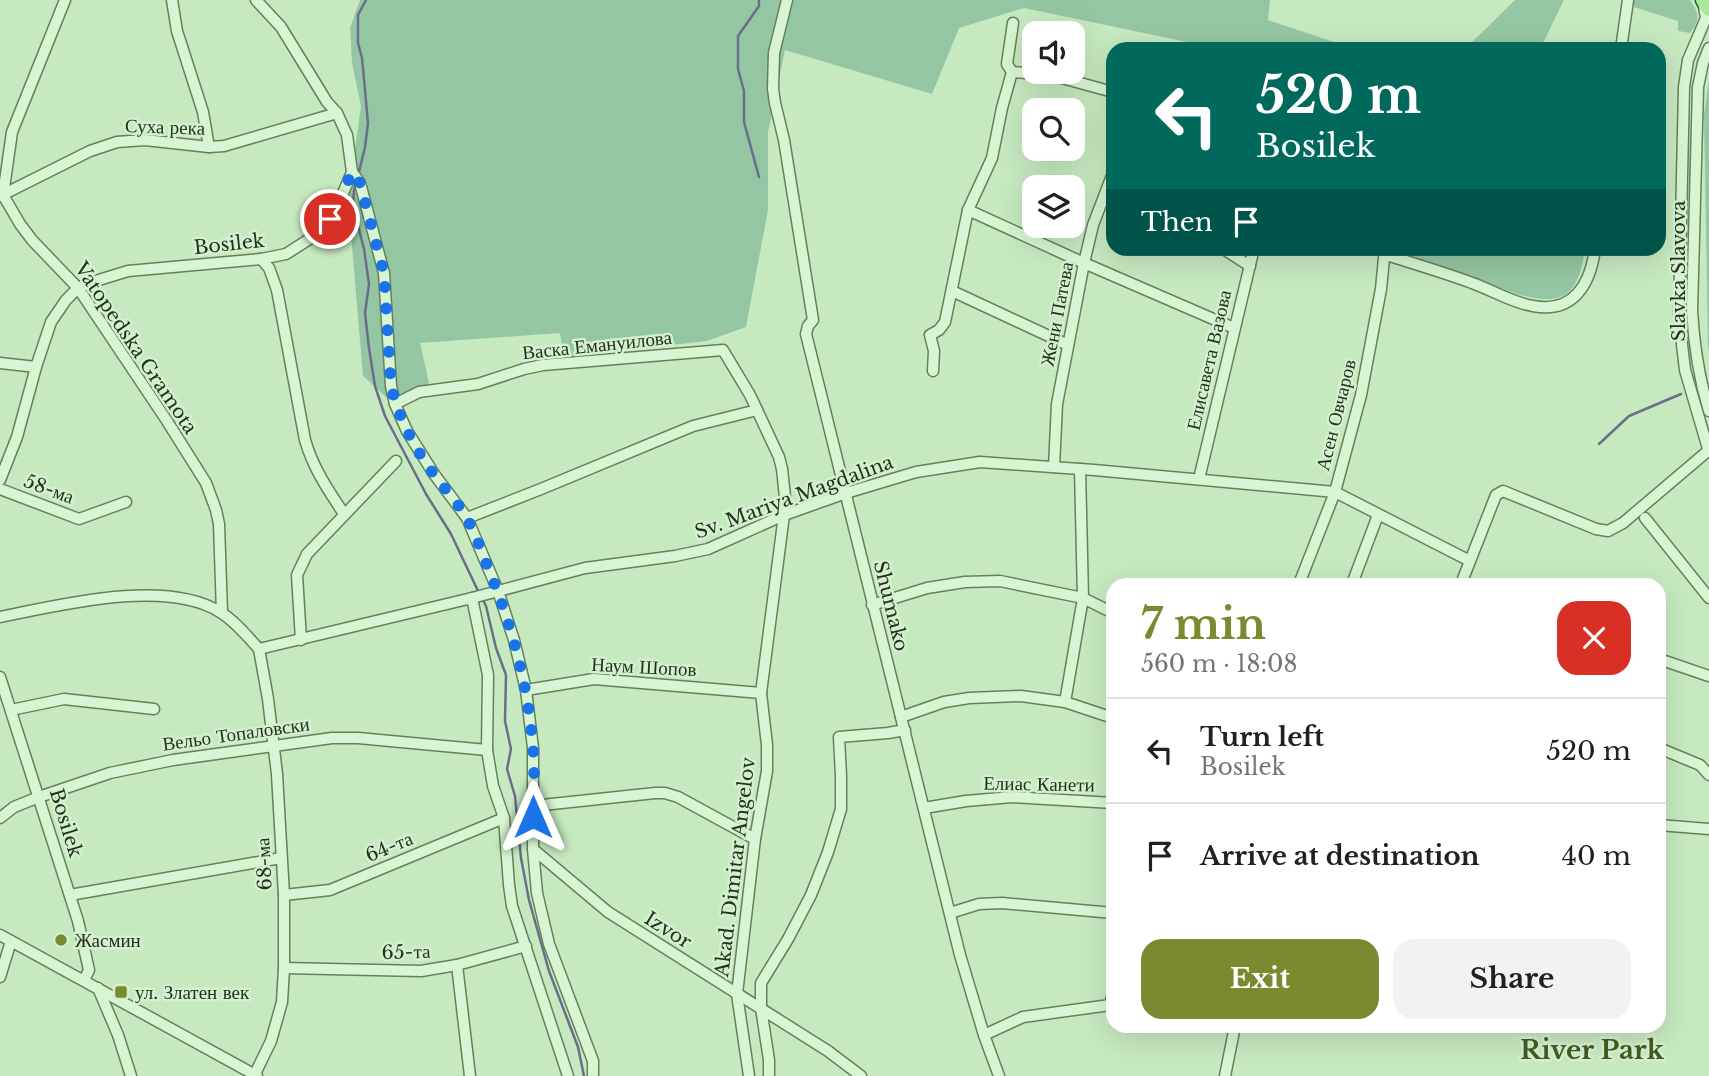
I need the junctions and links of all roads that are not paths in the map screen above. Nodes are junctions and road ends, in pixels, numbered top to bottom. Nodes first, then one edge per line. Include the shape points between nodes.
1 (65, 0) edge
2 (172, 0) edge
3 (256, 0) edge
4 (787, 0) edge
5 (1628, 0) edge
6 (1703, 0) edge
7 (1709, 9) edge
8 (1013, 23) dead end
9 (1622, 42) edge
10 (1709, 48) edge
11 (1012, 72) junction
12 (1106, 90) edge
13 (337, 113) junction
14 (209, 146) junction
15 (352, 172) junction
16 (1106, 191) edge
17 (2, 196) edge
18 (968, 210) junction
19 (1234, 256) edge
20 (1252, 256) edge
21 (1384, 256) edge
22 (1399, 256) edge
23 (1593, 256) edge
24 (261, 260) junction
25 (1084, 263) junction
26 (1250, 266) junction
27 (78, 288) junction
28 (952, 291) junction
29 (1234, 328) junction
30 (1068, 345) junction
31 (723, 350) joint
32 (0, 363) edge
33 (36, 367) junction
34 (1704, 368) edge
35 (1685, 370) junction
36 (933, 371) dead end
37 (395, 404) junction
38 (757, 411) junction
39 (1709, 411) edge
40 (1709, 451) edge
41 (396, 461) dead end
42 (1054, 467) junction
43 (1080, 469) junction
44 (1199, 479) junction
45 (0, 480) edge
46 (0, 489) edge
47 (1335, 492) junction
48 (846, 493) junction
49 (126, 502) dead end
50 (344, 514) junction
51 (784, 515) junction
52 (1378, 516) junction
53 (467, 517) junction
54 (1645, 519) dead end
55 (1471, 561) junction
56 (1301, 578) edge
57 (1354, 578) edge
58 (1464, 578) edge
59 (498, 591) junction
60 (472, 598) junction
61 (1083, 598) junction
62 (1709, 598) edge
63 (873, 605) junction
64 (1106, 610) edge
65 (222, 613) junction
66 (0, 617) edge
67 (300, 640) junction
68 (259, 649) junction
69 (1666, 662) edge
70 (0, 677) edge
71 (1709, 677) edge
72 (526, 690) junction
73 (761, 693) junction
74 (1065, 702) junction
75 (11, 709) junction
76 (154, 709) dead end
77 (1106, 716) edge
78 (901, 717) junction
79 (905, 730) junction
80 (274, 747) junction
81 (487, 750) junction
82 (1666, 751) edge
83 (1709, 775) edge
84 (39, 797) junction
85 (1106, 803) edge
86 (533, 807) junction
87 (924, 808) junction
88 (0, 818) edge
89 (504, 818) junction
90 (1666, 826) edge
91 (1709, 829) edge
92 (755, 839) junction
93 (533, 849) junction
94 (281, 858) junction
95 (70, 895) junction
96 (284, 895) junction
97 (1106, 912) edge
98 (950, 913) junction
99 (0, 935) edge
100 (11, 941) junction
101 (526, 946) junction
102 (457, 965) junction
103 (284, 968) junction
104 (0, 977) edge
105 (84, 980) junction
106 (98, 988) junction
107 (737, 994) junction
108 (1106, 1006) edge
109 (761, 1008) junction
110 (1234, 1033) edge
111 (984, 1035) junction
112 (256, 1075) edge
113 (131, 1076) edge
114 (470, 1076) edge
115 (568, 1076) edge
116 (593, 1076) edge
117 (749, 1076) edge
118 (769, 1076) edge
119 (861, 1076) edge
120 (999, 1076) edge
121 (1225, 1076) edge

1 - 17 street via 12,132
2 - 14 street
3 - 13 street via 281,27
4 - 48 street, Shumako via 774,53 774,98 813,320 806,334
5 - 9 street
6 - 7 main road
6 - 35 street, Slavka Slavova via 1706,18 1688,60 1684,87 1679,312
8 - 11 street via 1007,64
10 - 34 street, Slavka Slavova via 1697,103 1692,311
11 - 12 street via 1051,75
11 - 18 street via 992,158
13 - 14 street, Суха река via 224,146
13 - 15 street via 347,135
14 - 17 street, Суха река via 117,142
15 - 24 street, Bosilek via 322,231 286,254
15 - 37 street via 360,183 384,273
16 - 25 street, Жени Патева
17 - 27 street, Vatopedska Gramota via 32,240
18 - 25 street
18 - 28 street
19 - 26 street
20 - 26 street, Елисавета Вазова
21 - 47 street, Асен Овчаров via 1361,395
22 - 23 street via 1544,307 1574,297 1586,284
24 - 27 street, Bosilek via 128,271
24 - 50 street via 277,290 310,458
25 - 29 street
25 - 30 street, Жени Патева
26 - 29 street, Елисавета Вазова
27 - 33 street via 51,322
27 - 65 street, Vatopedska Gramota via 206,483 219,524
28 - 30 street
28 - 36 street via 945,322 930,335
29 - 44 street, Елисавета Вазова
30 - 42 street, Жени Патева via 1057,404
31 - 37 street, Васка Емануилова via 543,365 478,384 419,392
31 - 38 street, Akad. Dimitar Angelov
32 - 33 street
33 - 45 street
34 - 35 street
34 - 39 street, Slavka Slavova via 1700,382
35 - 40 street, Slavka Slavova
37 - 53 street via 434,474
38 - 51 street, Akad. Dimitar Angelov via 782,469
38 - 53 street via 693,426
40 - 55 street via 1608,531 1503,491 1496,495
41 - 50 street
42 - 43 street, Sv. Mariya Magdalina
42 - 48 street, Sv. Mariya Magdalina via 980,462 916,472
43 - 44 street, Sv. Mariya Magdalina
43 - 61 street
44 - 47 street, Sv. Mariya Magdalina
46 - 49 street, 58-ма via 79,519
47 - 52 street
47 - 56 street, Асен Овчаров
48 - 51 street, Sv. Mariya Magdalina
48 - 63 street, Shumako
50 - 67 street via 307,554 297,575
51 - 59 street, Sv. Mariya Magdalina via 708,549 585,568
51 - 73 street, Akad. Dimitar Angelov
52 - 55 street
52 - 57 street
53 - 59 street
54 - 62 street
55 - 58 street
59 - 60 street, Sv. Mariya Magdalina
59 - 72 street
60 - 67 street, Sv. Mariya Magdalina
60 - 81 street via 488,676
61 - 63 street via 1000,581 965,582
61 - 64 street
61 - 74 street
63 - 78 street, Shumako
65 - 66 street via 203,603 160,595 99,598
65 - 68 street
67 - 68 street, Sv. Mariya Magdalina
68 - 80 street, 68-ма
69 - 71 street
70 - 75 street, Bosilek
72 - 73 street, Наум Шопов via 594,679
72 - 86 street via 533,748
73 - 92 street, Akad. Dimitar Angelov via 768,745
74 - 77 street
74 - 78 street via 1021,696 969,698
75 - 76 street via 64,699
75 - 84 street, Bosilek
78 - 79 street, Shumako
79 - 87 street, Shumako
79 - 109 street via 839,737 841,808 811,895 761,983
80 - 81 street, Вельо Топаловски via 358,738
80 - 84 street, Вельо Топаловски via 110,773
80 - 94 street, 68-ма
81 - 89 street
82 - 83 street via 1700,765
84 - 88 street, Вельо Топаловски
84 - 95 street, Bosilek
85 - 87 street, Елиас Канети via 1012,797
86 - 92 street via 665,793
86 - 93 street
87 - 98 street, Shumako
89 - 96 street, 64-та via 330,890
89 - 101 street via 511,896
90 - 91 street
92 - 107 street, Akad. Dimitar Angelov
93 - 107 street, Izvor via 608,912
93 - 116 street via 549,944 593,1061
94 - 95 street
94 - 96 street, 68-ма
95 - 105 street, Bosilek via 89,970
96 - 103 street, 68-ма
97 - 98 street via 1002,903
98 - 111 street, Shumako
99 - 100 street
100 - 104 street
100 - 105 street
101 - 102 street, 65-та
101 - 115 street
102 - 103 street, 65-та via 421,971
102 - 114 street
103 - 112 street, 68-ма via 282,1002
105 - 106 street
106 - 112 street
106 - 113 street
107 - 109 street, Izvor
107 - 117 street, Akad. Dimitar Angelov
108 - 111 street via 1023,1017
109 - 118 street
109 - 119 street, Izvor
110 - 121 street
111 - 120 street, Shumako

